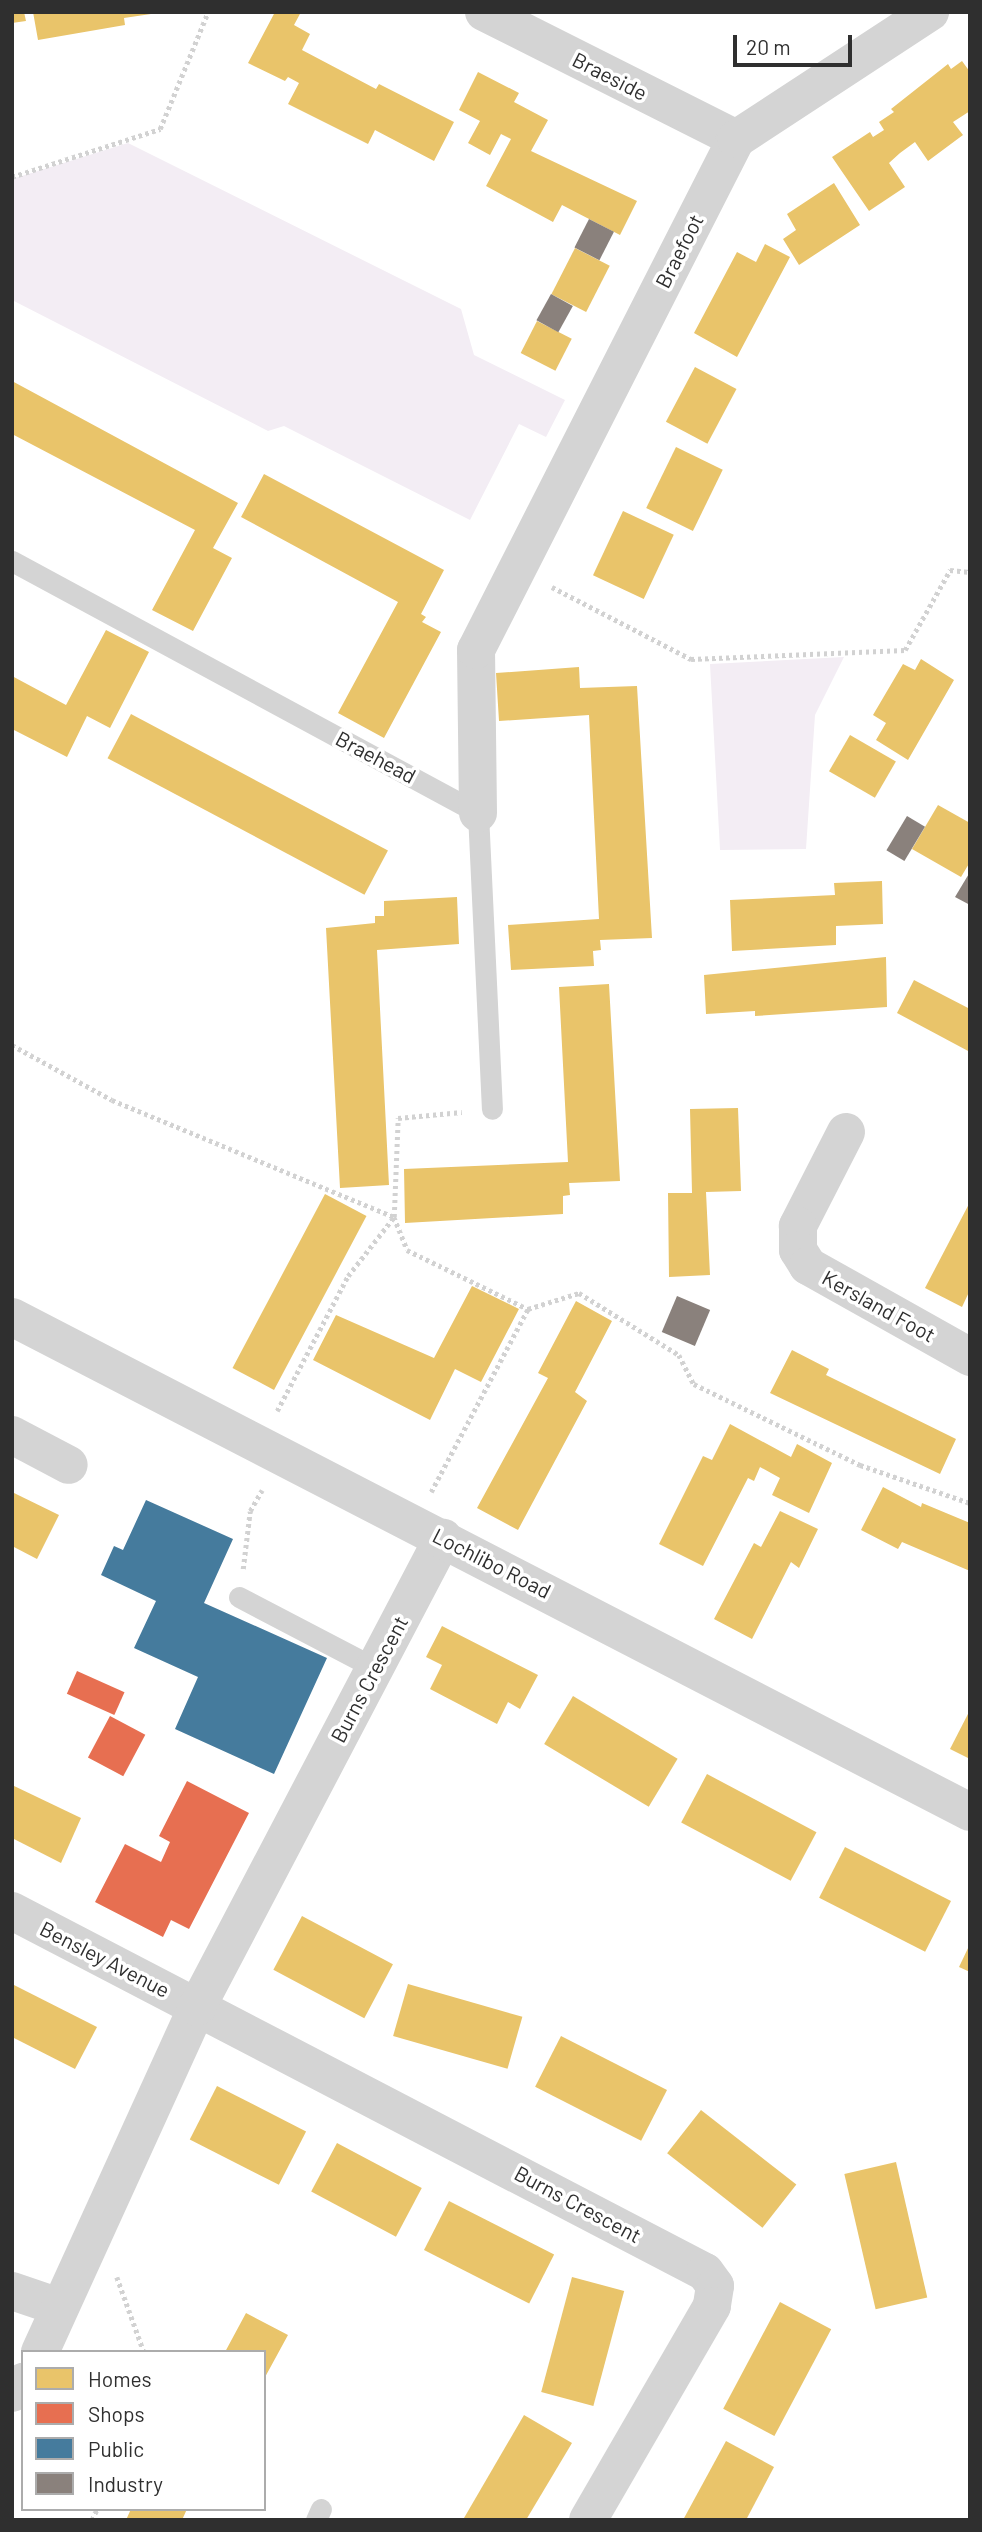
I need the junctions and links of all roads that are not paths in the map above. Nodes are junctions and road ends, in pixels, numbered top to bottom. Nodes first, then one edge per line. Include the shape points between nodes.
1 (484, 12) edge
2 (930, 12) edge
3 (736, 139) junction
4 (12, 561) edge
5 (478, 813) junction
6 (492, 1109) road end
7 (846, 1132) dead end
8 (12, 1317) edge
9 (970, 1357) edge
10 (12, 1435) edge
11 (69, 1465) dead end
12 (429, 1531) junction
13 (239, 1597) road end
14 (376, 1668) junction
15 (970, 1812) edge
16 (12, 1911) edge
17 (197, 2007) junction
18 (12, 2291) edge
19 (59, 2307) junction
20 (41, 2350) edge
21 (588, 2520) edge

1 - 3 street, Braeside
2 - 3 street, Braefoot
3 - 5 street, Braefoot via 476,650
4 - 5 lane, Braehead
5 - 6 lane
7 - 9 street, Kersland Foot via 798,1226 798,1250 808,1266
8 - 12 street, Lochlibo Road
10 - 11 street
12 - 14 street, Burns Crescent
12 - 15 street, Lochlibo Road
13 - 14 lane
14 - 17 street, Burns Crescent
16 - 17 street, Bensley Avenue
17 - 19 street, Burns Crescent
17 - 21 street, Burns Crescent via 705,2272 715,2286 712,2306
18 - 19 street
19 - 20 street, Burns Crescent

